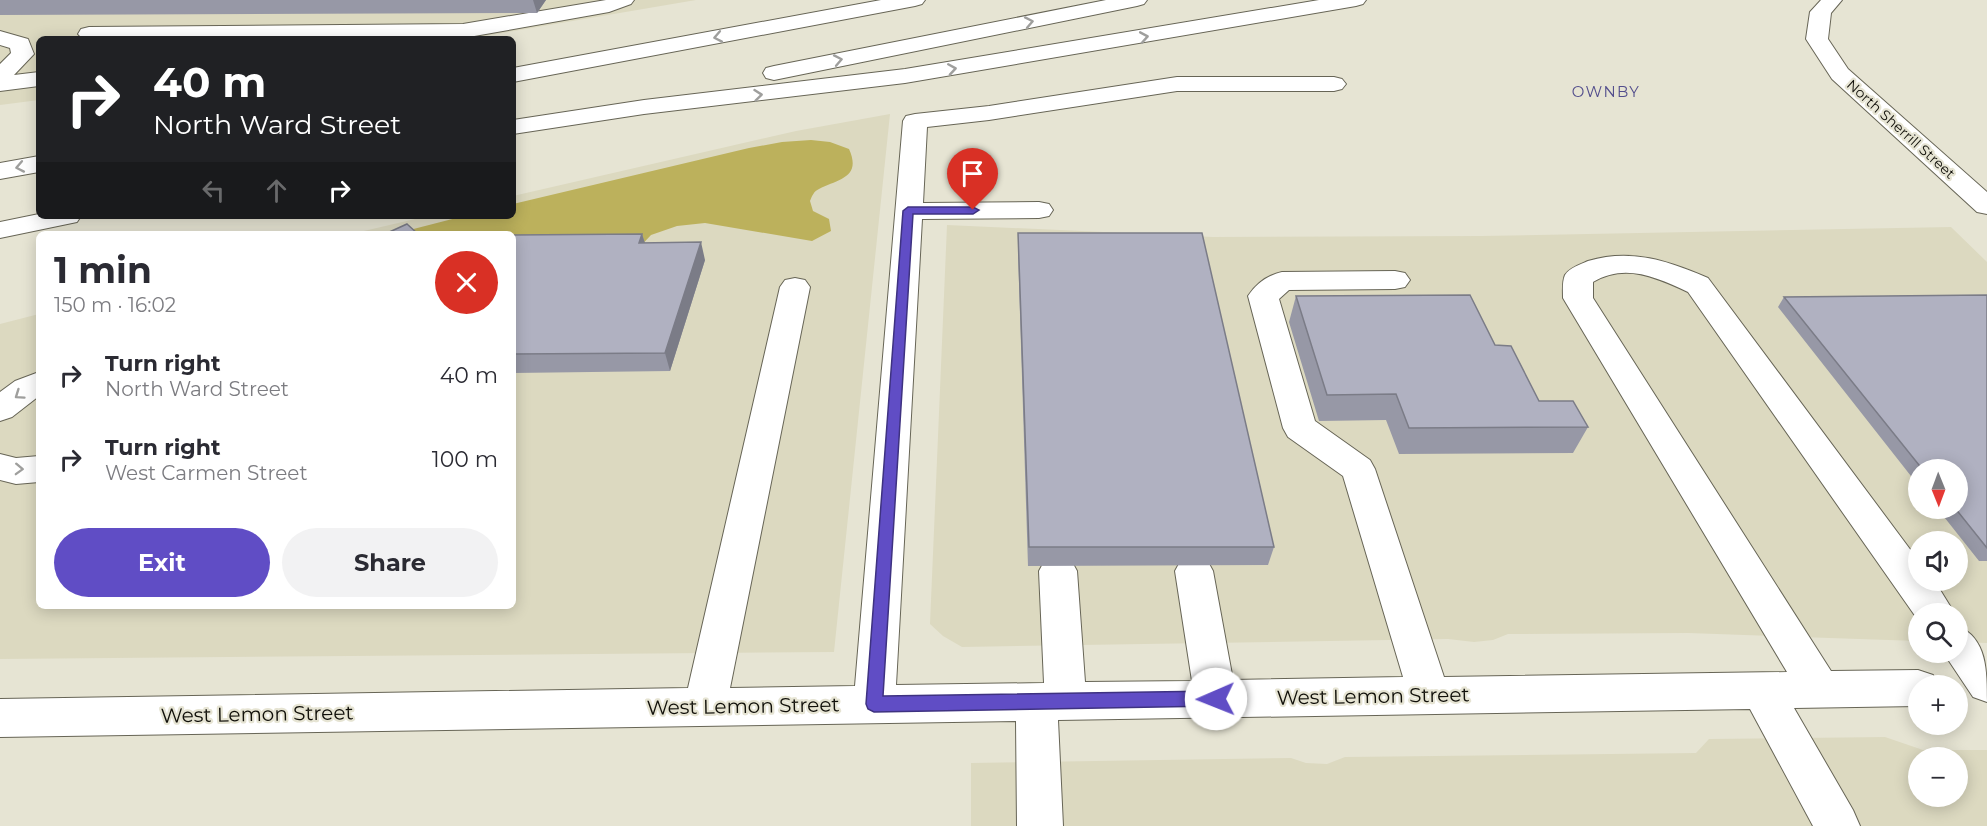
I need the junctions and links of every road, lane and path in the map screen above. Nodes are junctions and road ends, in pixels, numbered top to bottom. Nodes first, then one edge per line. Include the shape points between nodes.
1 (915, 0) edge
2 (1137, 0) edge
3 (1356, 0) edge
4 (609, 2) edge
5 (1827, 6) edge
6 (541, 8) dead end
7 (387, 31) junction
8 (89, 34) dead end
9 (351, 36) edge
10 (0, 38) edge
11 (0, 73) edge
12 (516, 74) edge
13 (36, 79) edge
14 (0, 84) edge
15 (1334, 84) dead end
16 (516, 125) edge
17 (516, 126) edge
18 (36, 165) edge
19 (0, 171) edge
20 (1987, 206) edge
21 (1039, 210) dead end
22 (908, 211) junction
23 (53, 219) edge
24 (0, 230) edge
25 (1395, 280) dead end
26 (795, 287) dead end
27 (36, 384) edge
28 (0, 409) edge
29 (0, 467) edge
30 (36, 469) edge
31 (1058, 571) dead end
32 (1194, 571) dead end
33 (1928, 603) edge
34 (1968, 657) edge
35 (1987, 685) edge
36 (1968, 686) edge
37 (1908, 688) edge
38 (1820, 690) junction
39 (1762, 691) junction
40 (1429, 695) junction
41 (1216, 699) junction
42 (1051, 701) junction
43 (874, 704) junction
44 (705, 707) junction
45 (0, 718) edge
46 (1040, 826) edge
47 (1837, 826) edge

1 -> 12 main road
16 -> 2 main road
17 -> 3 main road via 905,76
4 - 6 main road
4 - 7 main road via 463,31
5 - 20 main road, North Sherrill Street via 1817,39 1840,74
7 - 8 main road
7 - 9 main road
10 - 11 main road via 20,44 23,54
13 - 14 main road
15 - 22 main road via 1177,84 915,121
18 -> 19 main road
21 - 22 main road
22 - 43 main road
23 - 24 main road
25 - 40 main road via 1282,281 1263,296 1300,428 1358,469
26 - 44 main road
27 -> 28 main road
29 -> 30 main road
31 - 42 main road
32 - 41 main road
33 - 38 main road via 1698,285 1663,269 1631,262 1593,268 1578,278 1578,298
34 - 35 main road
35 - 36 main road
37 - 38 main road, West Lemon Street
38 - 39 main road, West Lemon Street
39 - 40 main road, West Lemon Street
39 - 47 main road
40 - 41 main road, West Lemon Street
41 - 42 main road, West Lemon Street
42 - 43 main road, West Lemon Street
42 - 46 main road
43 - 44 main road, West Lemon Street
44 - 45 main road, West Lemon Street

